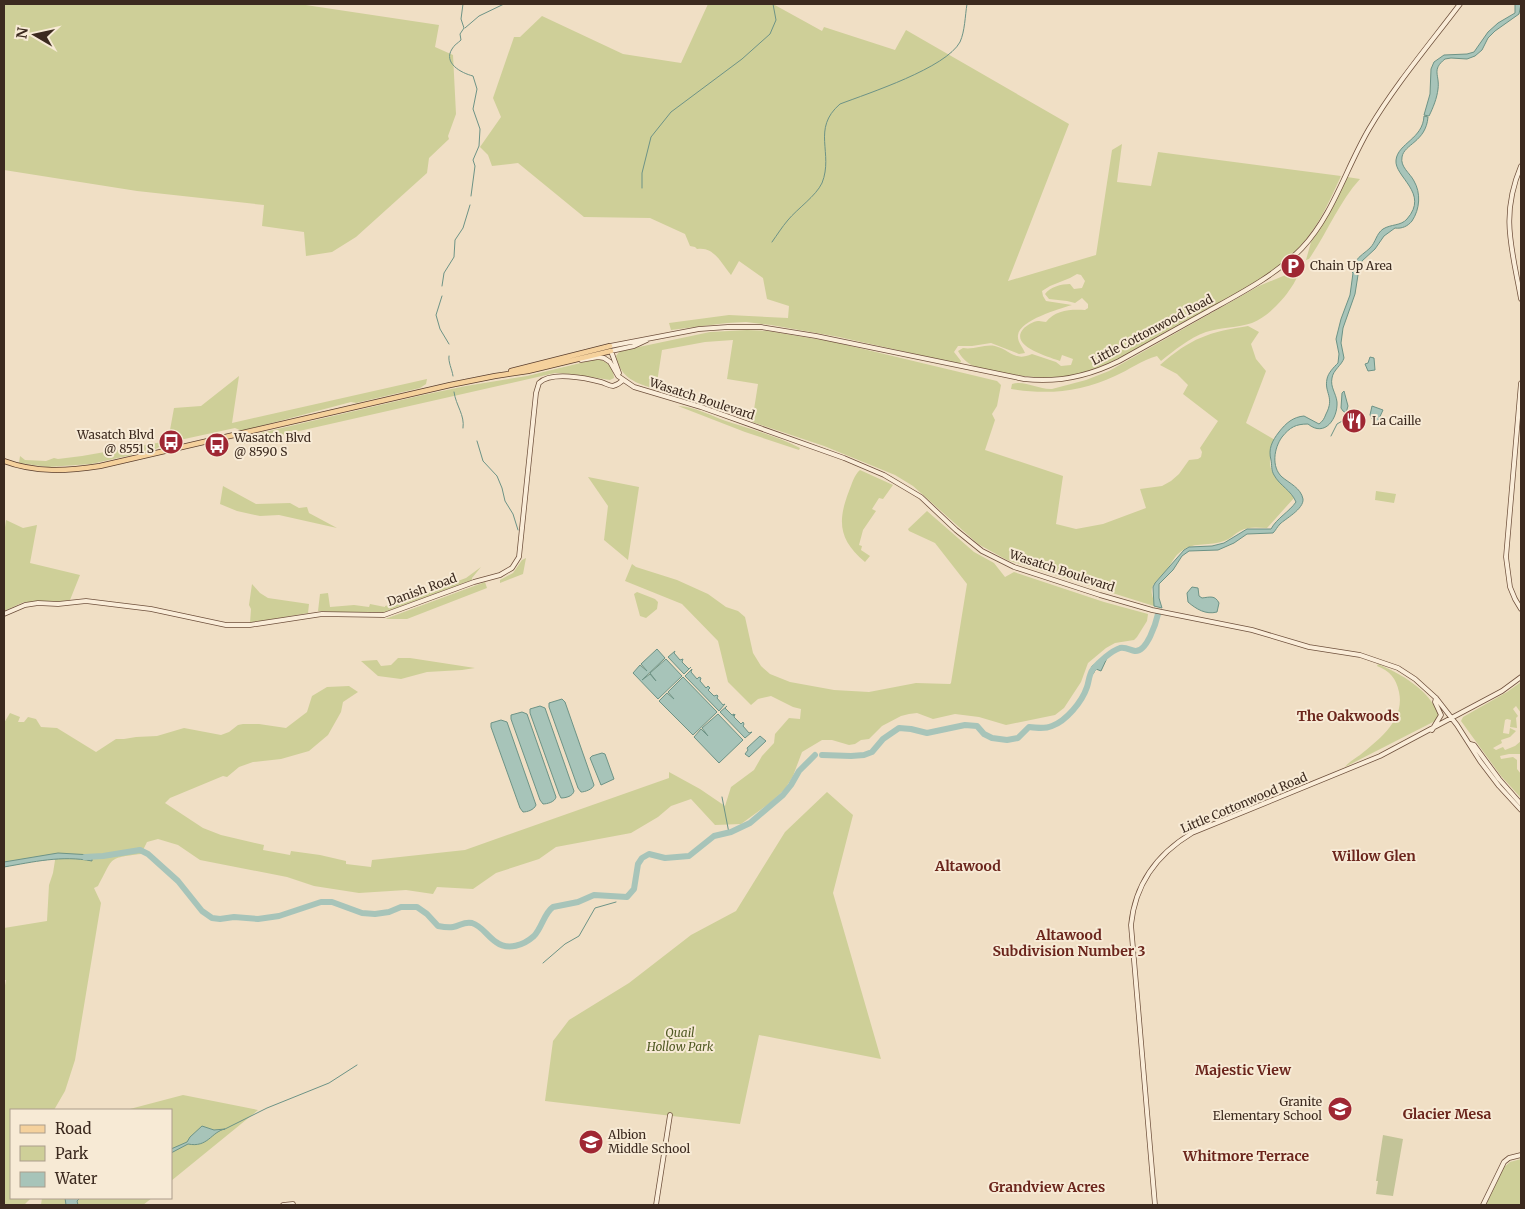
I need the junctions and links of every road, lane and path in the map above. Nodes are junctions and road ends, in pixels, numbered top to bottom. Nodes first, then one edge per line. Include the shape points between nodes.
1 (1460, 4) edge
2 (1521, 166) edge
3 (1521, 299) edge
4 (611, 349) junction
5 (571, 359) junction
6 (623, 380) junction
7 (1521, 383) edge
8 (4, 461) edge
9 (1521, 609) edge
10 (4, 614) edge
11 (1521, 677) edge
12 (1436, 698) junction
13 (1452, 719) junction
14 (1432, 730) junction
15 (1470, 744) junction
16 (1521, 804) edge
17 (1521, 810) edge
18 (670, 1115) dead end
19 (1521, 1155) edge
20 (293, 1204) edge
21 (284, 1205) edge
22 (656, 1205) edge
23 (1155, 1205) edge
24 (1483, 1205) edge

1 - 4 main road, Little Cottonwood Road via 1378,115 1359,145 1322,222 1301,249 1276,272 1104,368 1063,379 1024,379 797,332 750,327 699,329
2 - 3 main road via 1511,193 1509,226
4 - 5 main road, Wasatch Boulevard
4 - 6 main road via 615,367
5 - 6 main road, Wasatch Boulevard via 604,358
5 - 8 main road, Wasatch Boulevard via 100,466 48,470
6 - 10 main road, Danish Road via 612,386 567,377 547,378 539,383 519,557 512,568 500,575 378,616 322,614 250,625 226,625 151,609 86,601 25,605
6 - 12 main road, Wasatch Boulevard via 634,387 701,407 884,475 921,497 982,551 1014,567 1152,610 1246,629 1309,647 1373,658 1407,673
7 - 9 main road via 1506,557 1510,587
11 - 13 main road, Little Cottonwood Road
12 - 13 main road, Wasatch Boulevard
12 - 14 main road via 1441,715
13 - 14 main road, Little Cottonwood Road
13 - 15 main road, Wasatch Boulevard
14 - 23 main road, Little Cottonwood Road via 1348,770 1192,833 1168,849 1148,874 1135,901 1131,931
15 - 16 main road, Wasatch Boulevard
15 - 17 main road, Wasatch Boulevard via 1489,773
18 - 22 main road
19 - 24 main road via 1504,1162
20 - 21 main road

